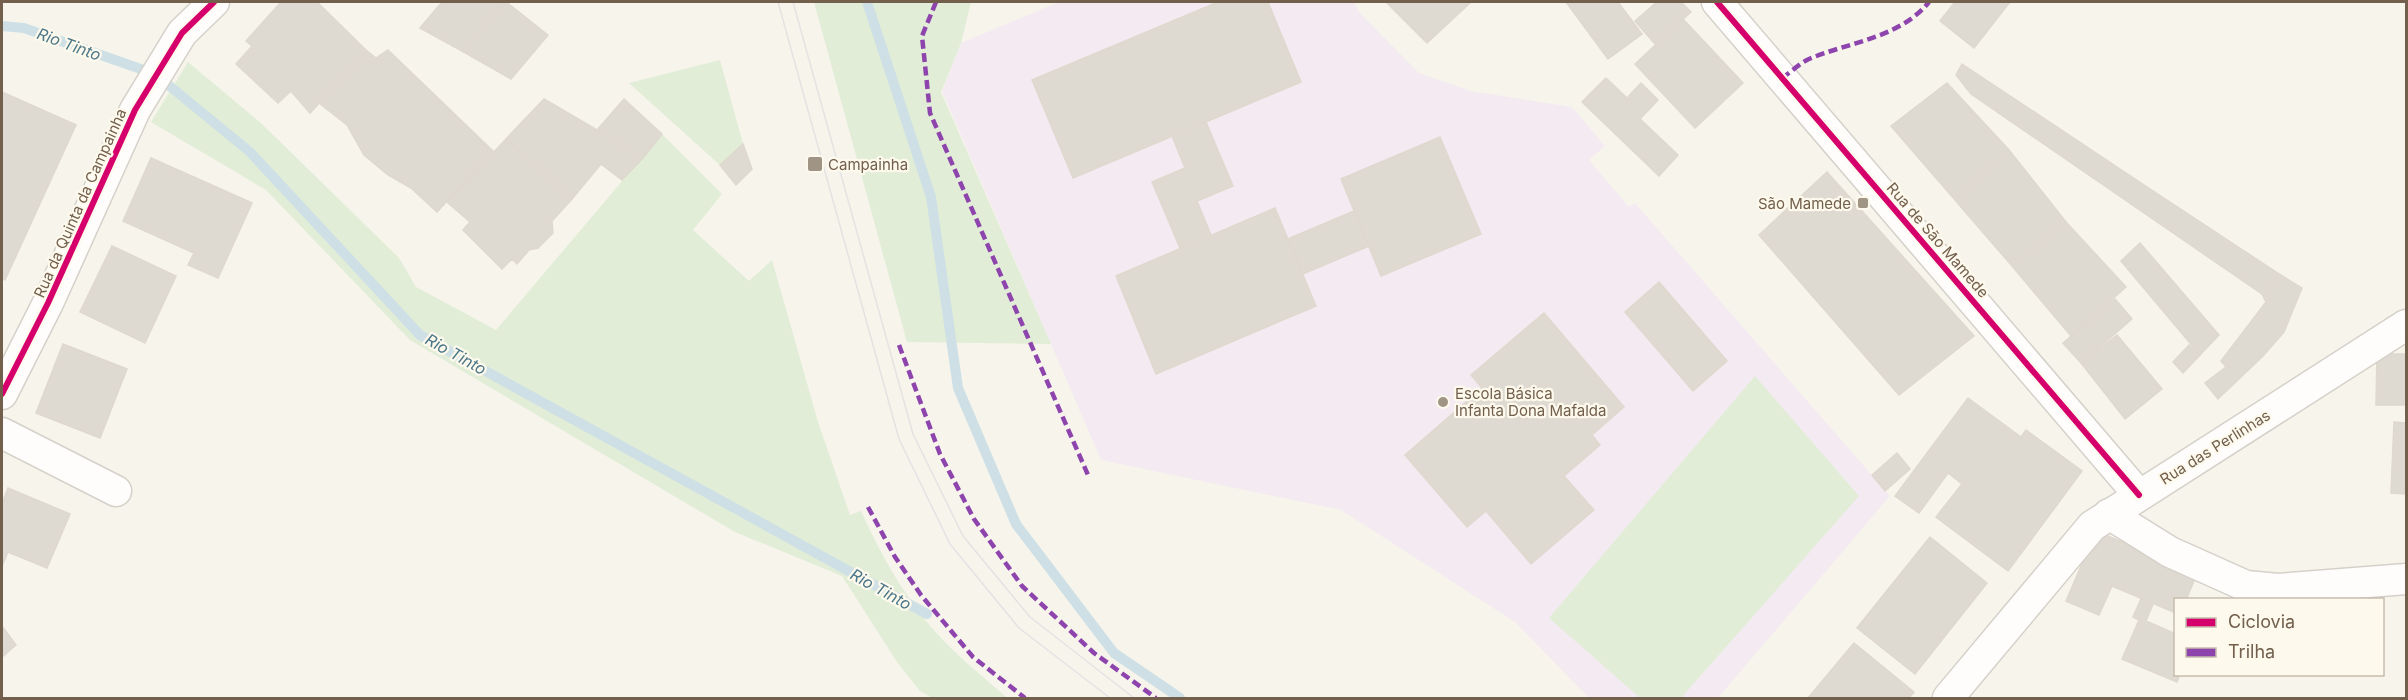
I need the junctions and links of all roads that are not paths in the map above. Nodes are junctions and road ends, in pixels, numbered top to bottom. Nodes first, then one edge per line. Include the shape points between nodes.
1 (214, 2) edge
2 (1718, 2) edge
3 (2406, 325) edge
4 (2, 394) edge
5 (2, 433) edge
6 (116, 491) dead end
7 (2139, 495) junction
8 (2109, 514) junction
9 (2406, 579) edge
10 (1948, 699) edge

1 - 4 street, Rua da Quinta da Campainha via 182,33 135,110 48,303
2 - 7 street, Rua de São Mamede
3 - 7 street, Rua das Perlinhas
5 - 6 street
7 - 8 street, Rua das Perlinhas
8 - 9 street via 2170,552 2246,586 2278,589
8 - 10 street, Rua das Perlinhas via 2092,526

